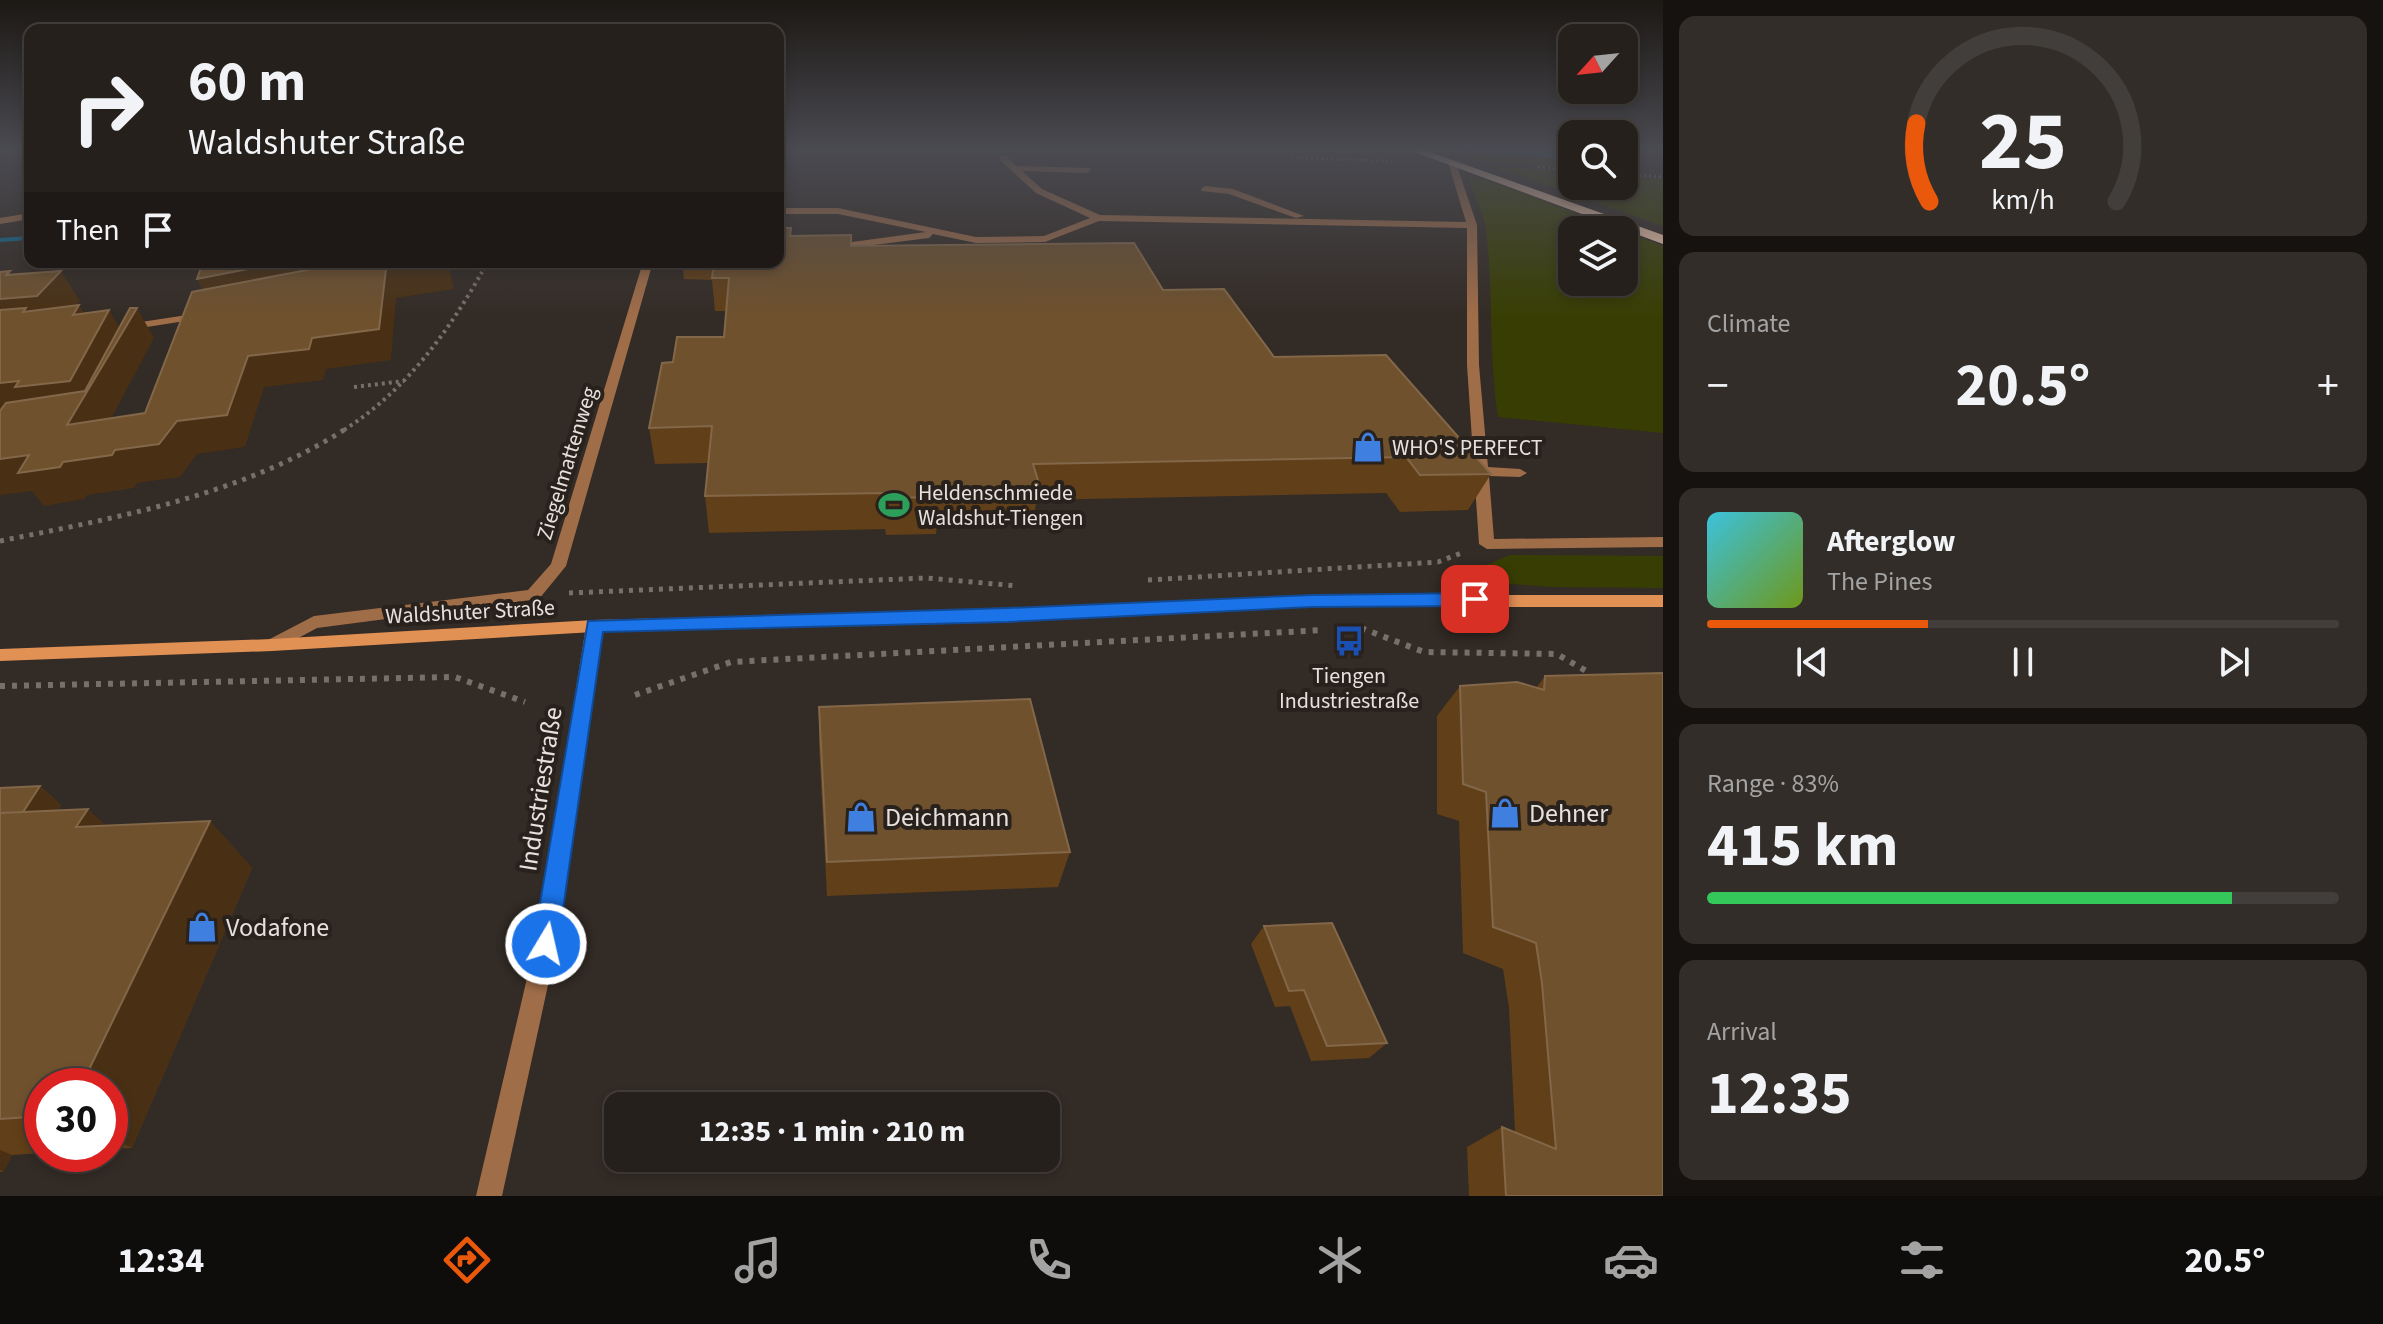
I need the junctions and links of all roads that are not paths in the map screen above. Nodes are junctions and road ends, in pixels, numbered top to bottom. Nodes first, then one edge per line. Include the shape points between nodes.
1 (1071, 206) edge
2 (1271, 206) edge
3 (1466, 206) edge
4 (1571, 206) edge
5 (1576, 206) edge
6 (784, 211) edge
7 (24, 217) edge
8 (1098, 218) junction
9 (0, 221) edge
10 (1313, 221) junction
11 (1472, 225) junction
12 (1663, 232) edge
13 (946, 233) junction
14 (1663, 240) edge
15 (827, 248) edge
16 (646, 268) edge
17 (220, 313) edge
18 (116, 328) edge
19 (1481, 471) junction
20 (1520, 473) dead end
21 (1663, 542) edge
22 (1663, 601) edge
23 (594, 626) junction
24 (272, 645) junction
25 (0, 655) edge
26 (489, 1196) edge

1 - 8 street
2 - 10 street
3 - 11 street
4 - 14 highway
5 - 12 highway
6 - 13 street via 838,211
7 - 9 street
8 - 10 street
8 - 13 street via 1045,239 976,240
10 - 11 street
11 - 19 street via 1473,365
13 - 15 street
16 - 24 street, Ziegelmattenweg via 558,566 533,595 314,622
17 - 18 street via 142,331
19 - 20 street
19 - 21 street via 1487,544
22 - 23 main road, Waldshuter Straße via 1312,601
23 - 24 main road, Waldshuter Straße
23 - 26 street, Industriestraße via 546,944
24 - 25 main road, Waldshuter Straße

